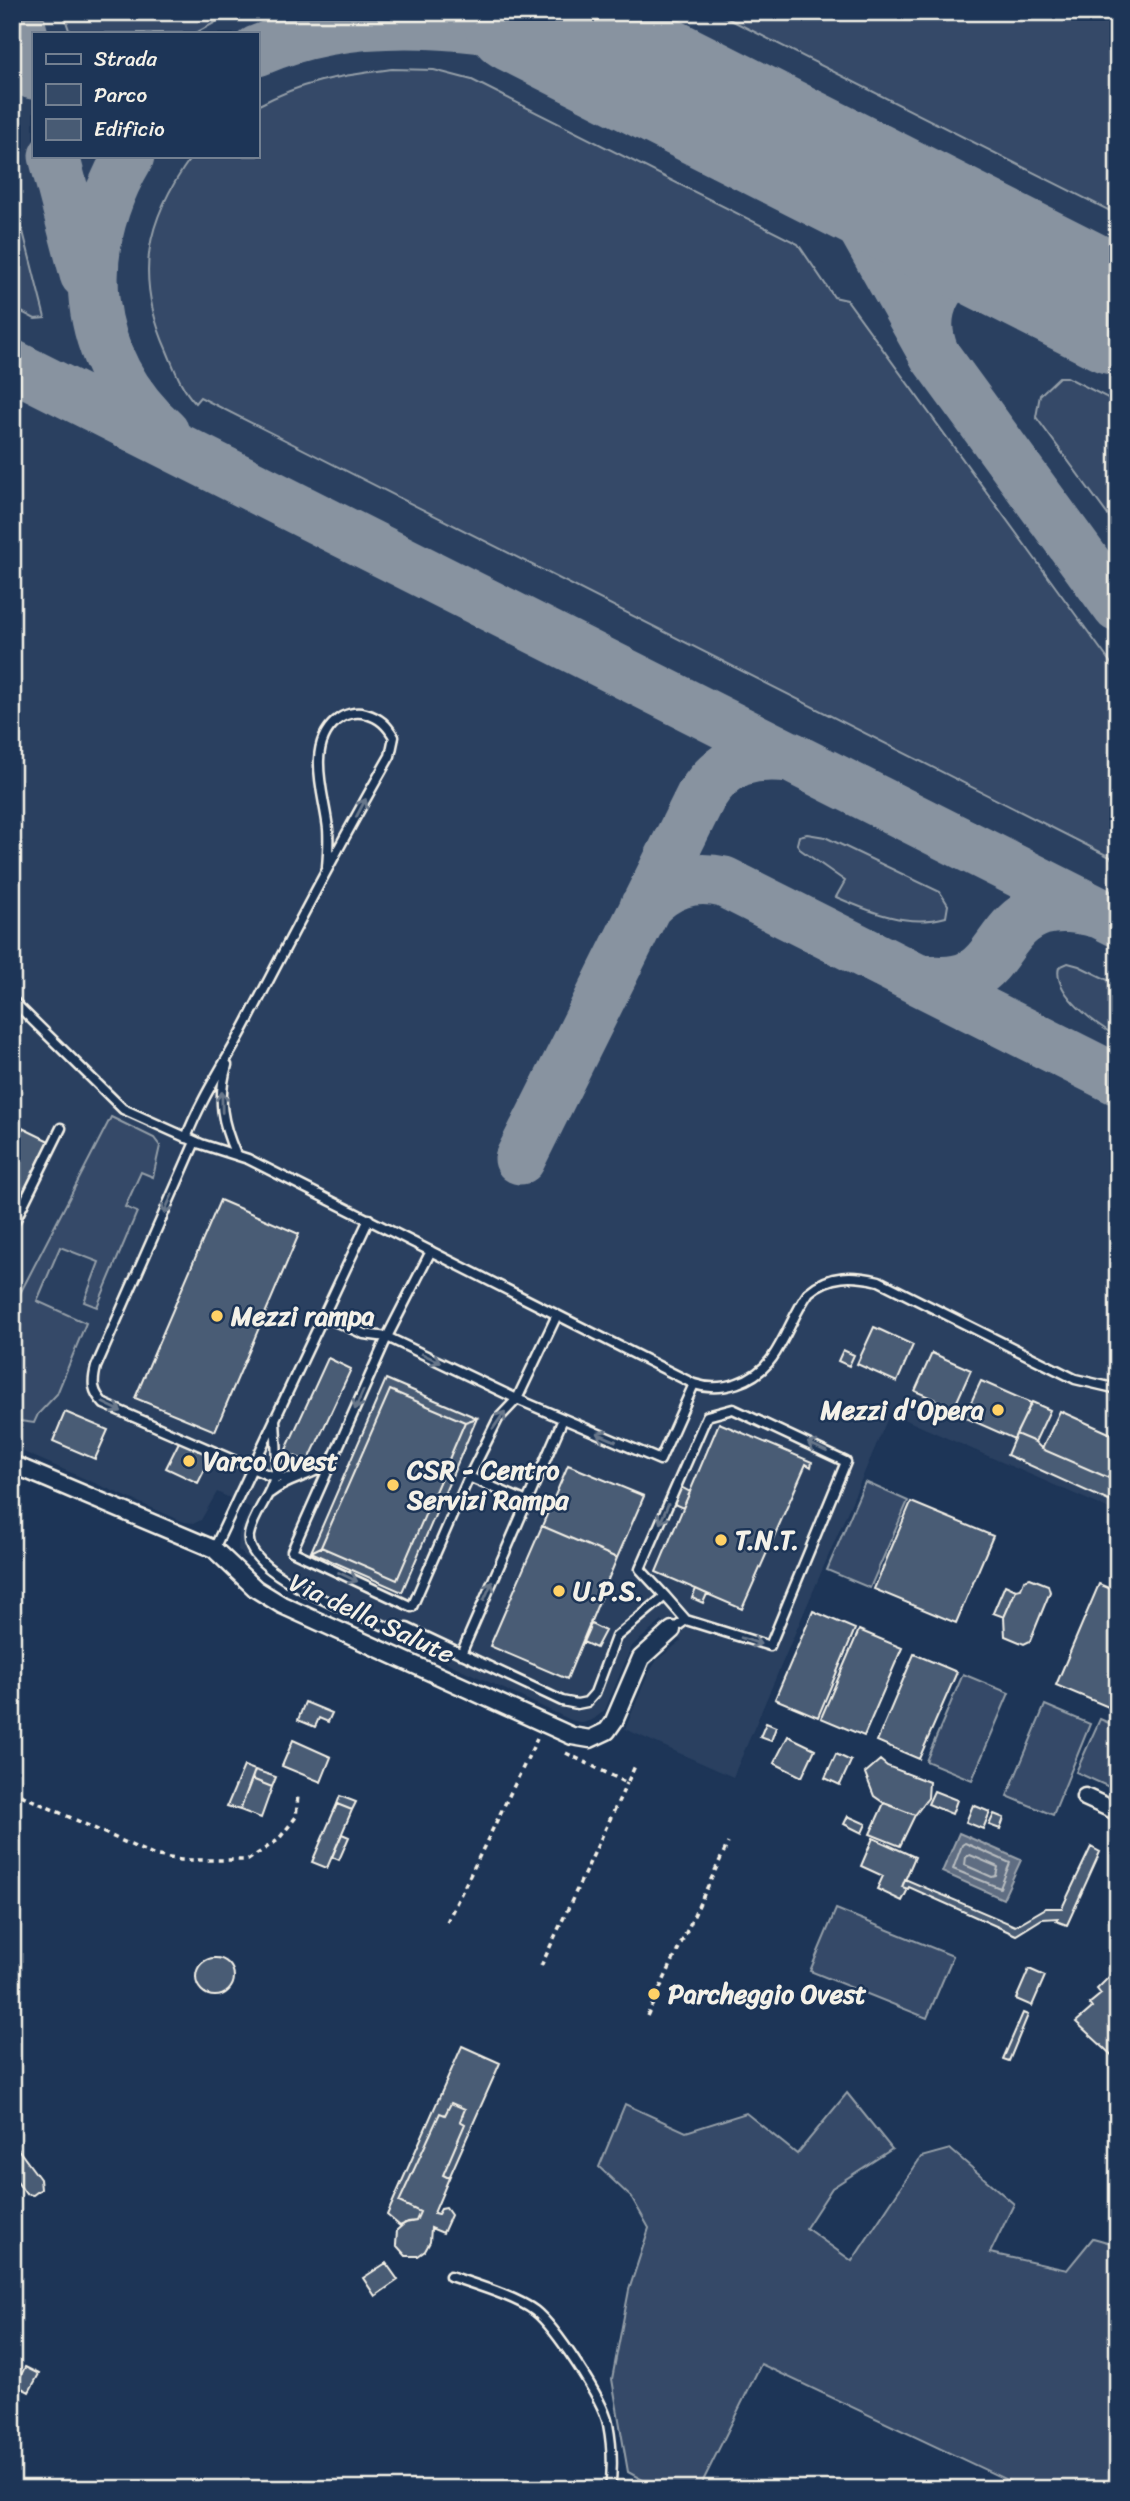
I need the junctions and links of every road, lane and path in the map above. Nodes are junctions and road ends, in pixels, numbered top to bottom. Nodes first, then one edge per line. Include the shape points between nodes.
1 (327, 867) junction
2 (12, 1000) edge
3 (233, 1049) junction
4 (61, 1128) dead end
5 (191, 1140) junction
6 (236, 1155) junction
7 (369, 1219) junction
8 (12, 1227) edge
9 (431, 1251) junction
10 (557, 1315) junction
11 (323, 1316) junction
12 (387, 1338) junction
13 (694, 1384) junction
14 (1118, 1389) edge
15 (517, 1399) junction
16 (275, 1417) junction
17 (563, 1419) junction
18 (331, 1461) junction
19 (13, 1465) edge
20 (251, 1467) junction
21 (275, 1476) junction
22 (295, 1477) junction
23 (469, 1477) junction
24 (266, 1496) junction
25 (527, 1502) junction
26 (214, 1549) junction
27 (665, 1596) junction
28 (686, 1620) junction
29 (672, 1630) joint
30 (461, 1654) junction
31 (547, 1744) dead end
32 (559, 1750) dead end
33 (636, 1764) dead end
34 (627, 1783) junction
35 (12, 1791) edge
36 (298, 1795) dead end
37 (1085, 1797) dead end
38 (1118, 1812) edge
39 (728, 1843) dead end
40 (447, 1922) dead end
41 (541, 1966) dead end
42 (647, 2016) dead end
43 (450, 2276) dead end
44 (610, 2489) edge

1 -> 1 lane via 390,757 394,737 378,719 363,713 339,719 323,742 319,760 328,829
1 - 3 lane
2 - 5 lane via 123,1109
3 - 5 lane via 196,1112
6 -> 3 lane via 222,1116 222,1090
4 - 8 lane
5 - 6 lane
5 -> 20 lane via 96,1367 95,1394 104,1404
6 - 7 lane
7 - 9 lane
7 - 11 lane
9 - 10 lane
9 - 12 lane
10 - 13 lane
10 - 15 lane
11 - 12 lane via 364,1334
11 - 16 lane
12 -> 15 lane
12 -> 18 lane
13 - 14 lane via 709,1389 729,1387 758,1372 771,1359 809,1292 828,1280 851,1276 879,1282 1075,1380
13 -> 17 lane via 660,1460
15 - 17 lane
23 -> 15 lane via 498,1419
16 - 20 lane
16 - 21 lane
17 - 25 lane
18 - 22 lane
18 -> 23 lane via 292,1551 412,1607
19 - 26 street, Via della Salute
20 - 21 lane
20 - 26 lane
21 - 22 lane
21 - 24 lane
22 - 24 lane
23 - 25 lane
24 - 30 lane via 248,1543 281,1579
30 -> 25 lane
26 - 29 street, Via della Salute via 256,1589 282,1605 572,1736 590,1739 607,1731 641,1658
27 - 28 lane
28 -> 27 lane via 769,1647 846,1462 733,1409 706,1416 640,1569
27 - 30 lane via 616,1637 595,1693 587,1702 562,1701
28 - 29 lane
31 - 40 path via 536,1739
32 - 34 path
33 - 34 path
34 - 41 path
35 - 36 path via 153,1855 181,1860 248,1860 278,1840 296,1817
37 - 38 street
39 - 42 path
43 - 44 lane via 535,2311 564,2345 608,2422 613,2469

